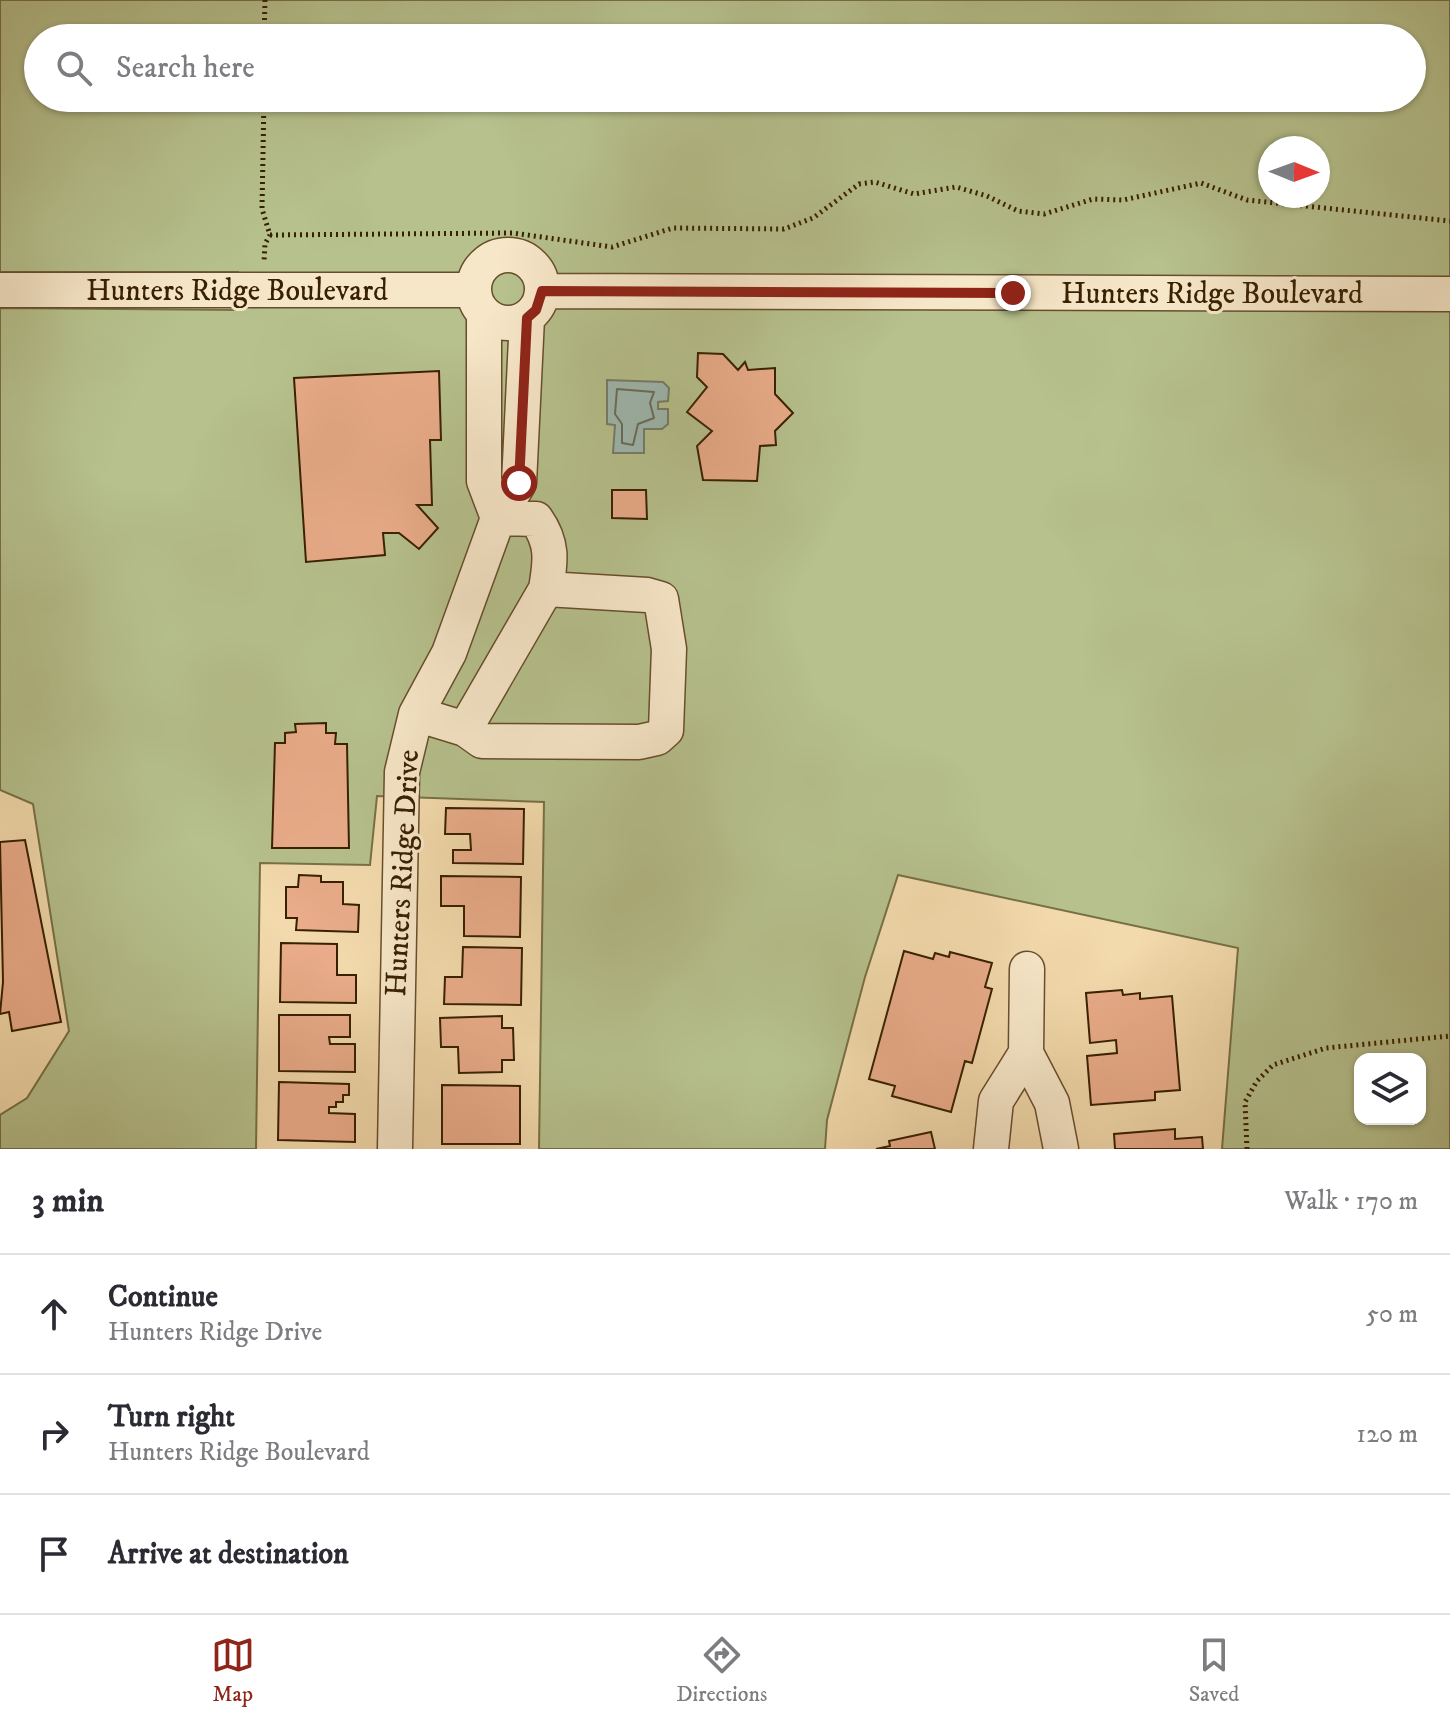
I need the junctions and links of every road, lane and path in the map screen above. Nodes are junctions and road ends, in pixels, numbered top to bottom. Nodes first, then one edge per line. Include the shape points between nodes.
1 (265, 0) edge
2 (264, 24) edge
3 (264, 112) edge
4 (1450, 221) edge
5 (0, 290) edge
6 (1450, 294) edge
7 (479, 302) junction
8 (535, 304) junction
9 (498, 518) junction
10 (546, 589) junction
11 (416, 714) junction
12 (465, 729) junction
13 (1027, 969) dead end
14 (1450, 1036) edge
15 (1026, 1053) junction
16 (395, 1149) edge
17 (991, 1149) edge
18 (1061, 1149) edge
19 (1247, 1149) edge

1 - 2 path
3 - 4 path via 262,209 270,235 513,233 612,247 673,228 784,229 813,218 859,184 875,182 914,194 956,187 1018,211 1044,214 1093,199 1123,200 1201,183 1247,200
5 - 7 street, Hunters Ridge Boulevard
6 - 8 street, Hunters Ridge Boulevard
7 - 8 street via 505,324
7 - 8 street via 478,272 505,254 535,267
7 - 9 street via 484,481
8 - 9 street, Hunters Ridge Drive via 519,483
9 - 10 street via 536,519 542,527 552,556
9 - 11 street, Hunters Ridge Drive via 449,653
10 - 12 street
10 - 12 street via 661,599 669,649 666,730 639,742 545,742 482,741
11 - 12 street
11 - 16 street, Hunters Ridge Drive via 402,772 399,828
13 - 15 street
14 - 19 path via 1326,1048 1273,1065 1245,1102
15 - 17 street via 996,1101
15 - 18 street via 1052,1103

